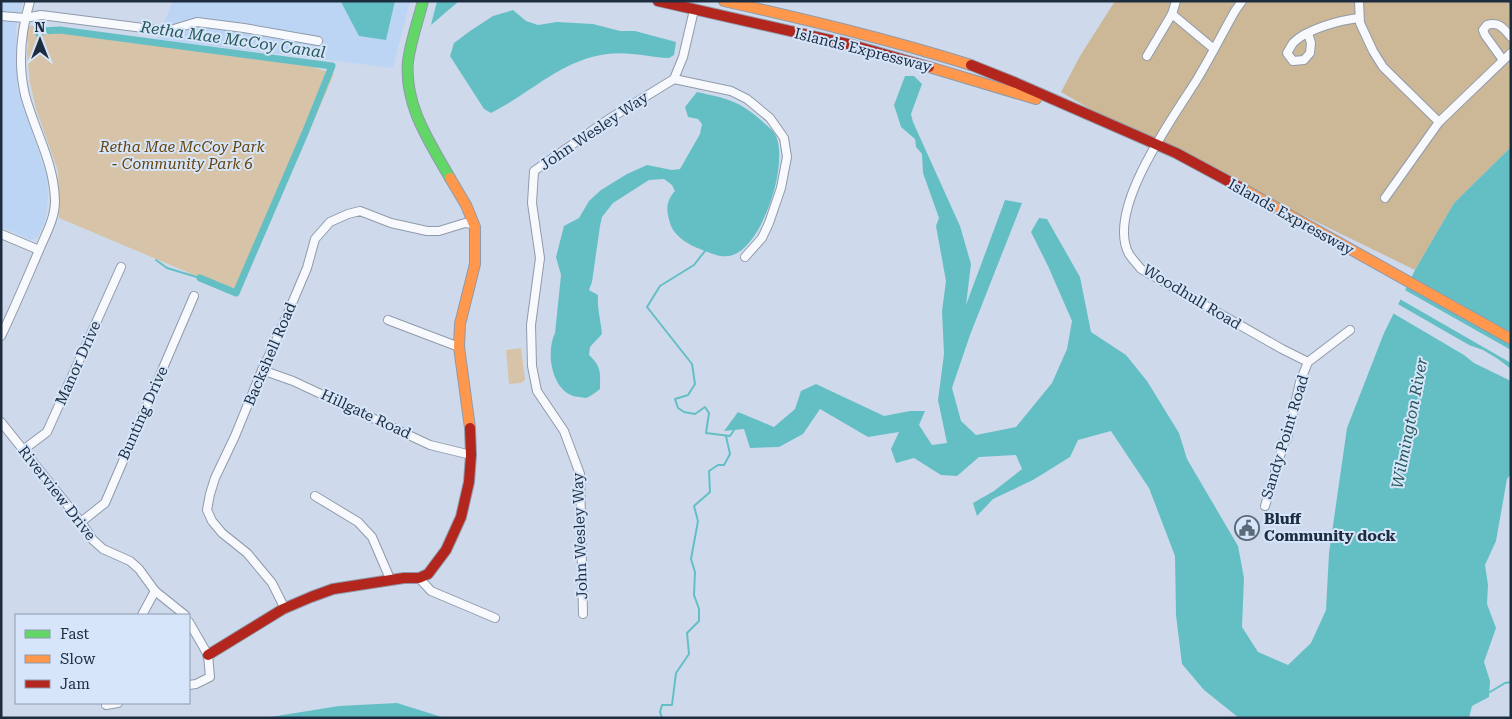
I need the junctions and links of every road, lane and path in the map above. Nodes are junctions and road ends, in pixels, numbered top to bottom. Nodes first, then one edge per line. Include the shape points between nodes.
1 (30, 1) edge
2 (423, 1) edge
3 (658, 1) edge
4 (724, 1) edge
5 (1176, 1) edge
6 (1242, 1) edge
7 (1359, 1) edge
8 (694, 10) junction
9 (1172, 14) junction
10 (1, 16) edge
11 (25, 18) junction
12 (1359, 18) junction
13 (1308, 33) dead end
14 (1511, 37) edge
15 (318, 41) dead end
16 (1214, 49) junction
17 (1511, 53) edge
18 (1146, 56) dead end
19 (1503, 60) junction
20 (674, 79) junction
21 (1066, 106) junction
22 (1439, 122) junction
23 (1156, 144) junction
24 (1385, 198) dead end
25 (473, 224) junction
26 (1, 234) edge
27 (39, 250) junction
28 (745, 257) dead end
29 (121, 267) dead end
30 (194, 296) dead end
31 (388, 320) dead end
32 (1350, 330) dead end
33 (1, 336) edge
34 (1511, 339) edge
35 (459, 347) junction
36 (1308, 362) junction
37 (262, 370) junction
38 (1, 422) edge
39 (23, 450) junction
40 (471, 456) junction
41 (315, 496) dead end
42 (1265, 506) dead end
43 (82, 522) junction
44 (419, 578) junction
45 (391, 581) junction
46 (155, 591) junction
47 (285, 608) junction
48 (143, 614) edge
49 (183, 614) edge
50 (583, 614) dead end
51 (495, 618) dead end
52 (190, 624) edge
53 (208, 655) junction
54 (190, 685) edge

1 - 11 street
2 - 25 main road via 408,72 418,122 462,198
3 - 8 main road, Islands Expressway
4 - 21 main road, Islands Expressway via 940,54
5 - 9 street
6 - 16 street, Woodhull Road
7 - 12 street
8 - 20 street via 683,57
8 - 21 main road, Islands Expressway via 852,46
9 - 16 street
9 - 18 street
10 - 11 street
11 - 15 street via 41,15 167,31 198,22
11 - 27 street via 21,58 25,95 52,171 55,203
12 - 13 street via 1337,21
12 - 22 street via 1383,68
14 - 19 street via 1496,24 1487,25 1483,30
16 - 23 street, Woodhull Road
17 - 19 street
19 - 22 street
20 - 28 street via 731,91 747,99 770,118 784,138 787,157 770,223
20 - 50 street, John Wesley Way via 534,171 532,203 540,258 531,325 532,366 537,391 564,431 580,474
21 - 23 main road, Islands Expressway
22 - 24 street
23 - 34 main road, Islands Expressway
23 - 36 street, Woodhull Road via 1130,200 1125,237 1128,253 1141,269
25 - 35 main road via 475,264 461,318
25 - 37 street, Backshell Road via 426,231 360,211 330,222 315,239 303,277
26 - 27 street
27 - 33 street
29 - 39 street, Manor Drive via 46,432
30 - 43 street, Bunting Drive via 105,502
31 - 35 street
32 - 36 street, Sandy Point Road
35 - 40 main road
36 - 42 street, Sandy Point Road
37 - 40 street, Hillgate Road via 430,444
37 - 47 street, Backshell Road via 215,478 207,510 222,533 257,564
38 - 39 street, Riverview Drive
39 - 43 street, Riverview Drive
40 - 44 main road via 461,517 439,560 428,574
41 - 45 street via 358,522 372,537
43 - 46 street, Riverview Drive via 93,540 103,549 130,561
44 - 45 main road
44 - 51 street via 431,591
45 - 47 main road via 333,589
46 - 48 street
46 - 49 street, Riverview Drive
47 - 53 main road
52 - 53 street
53 - 54 street via 210,677

